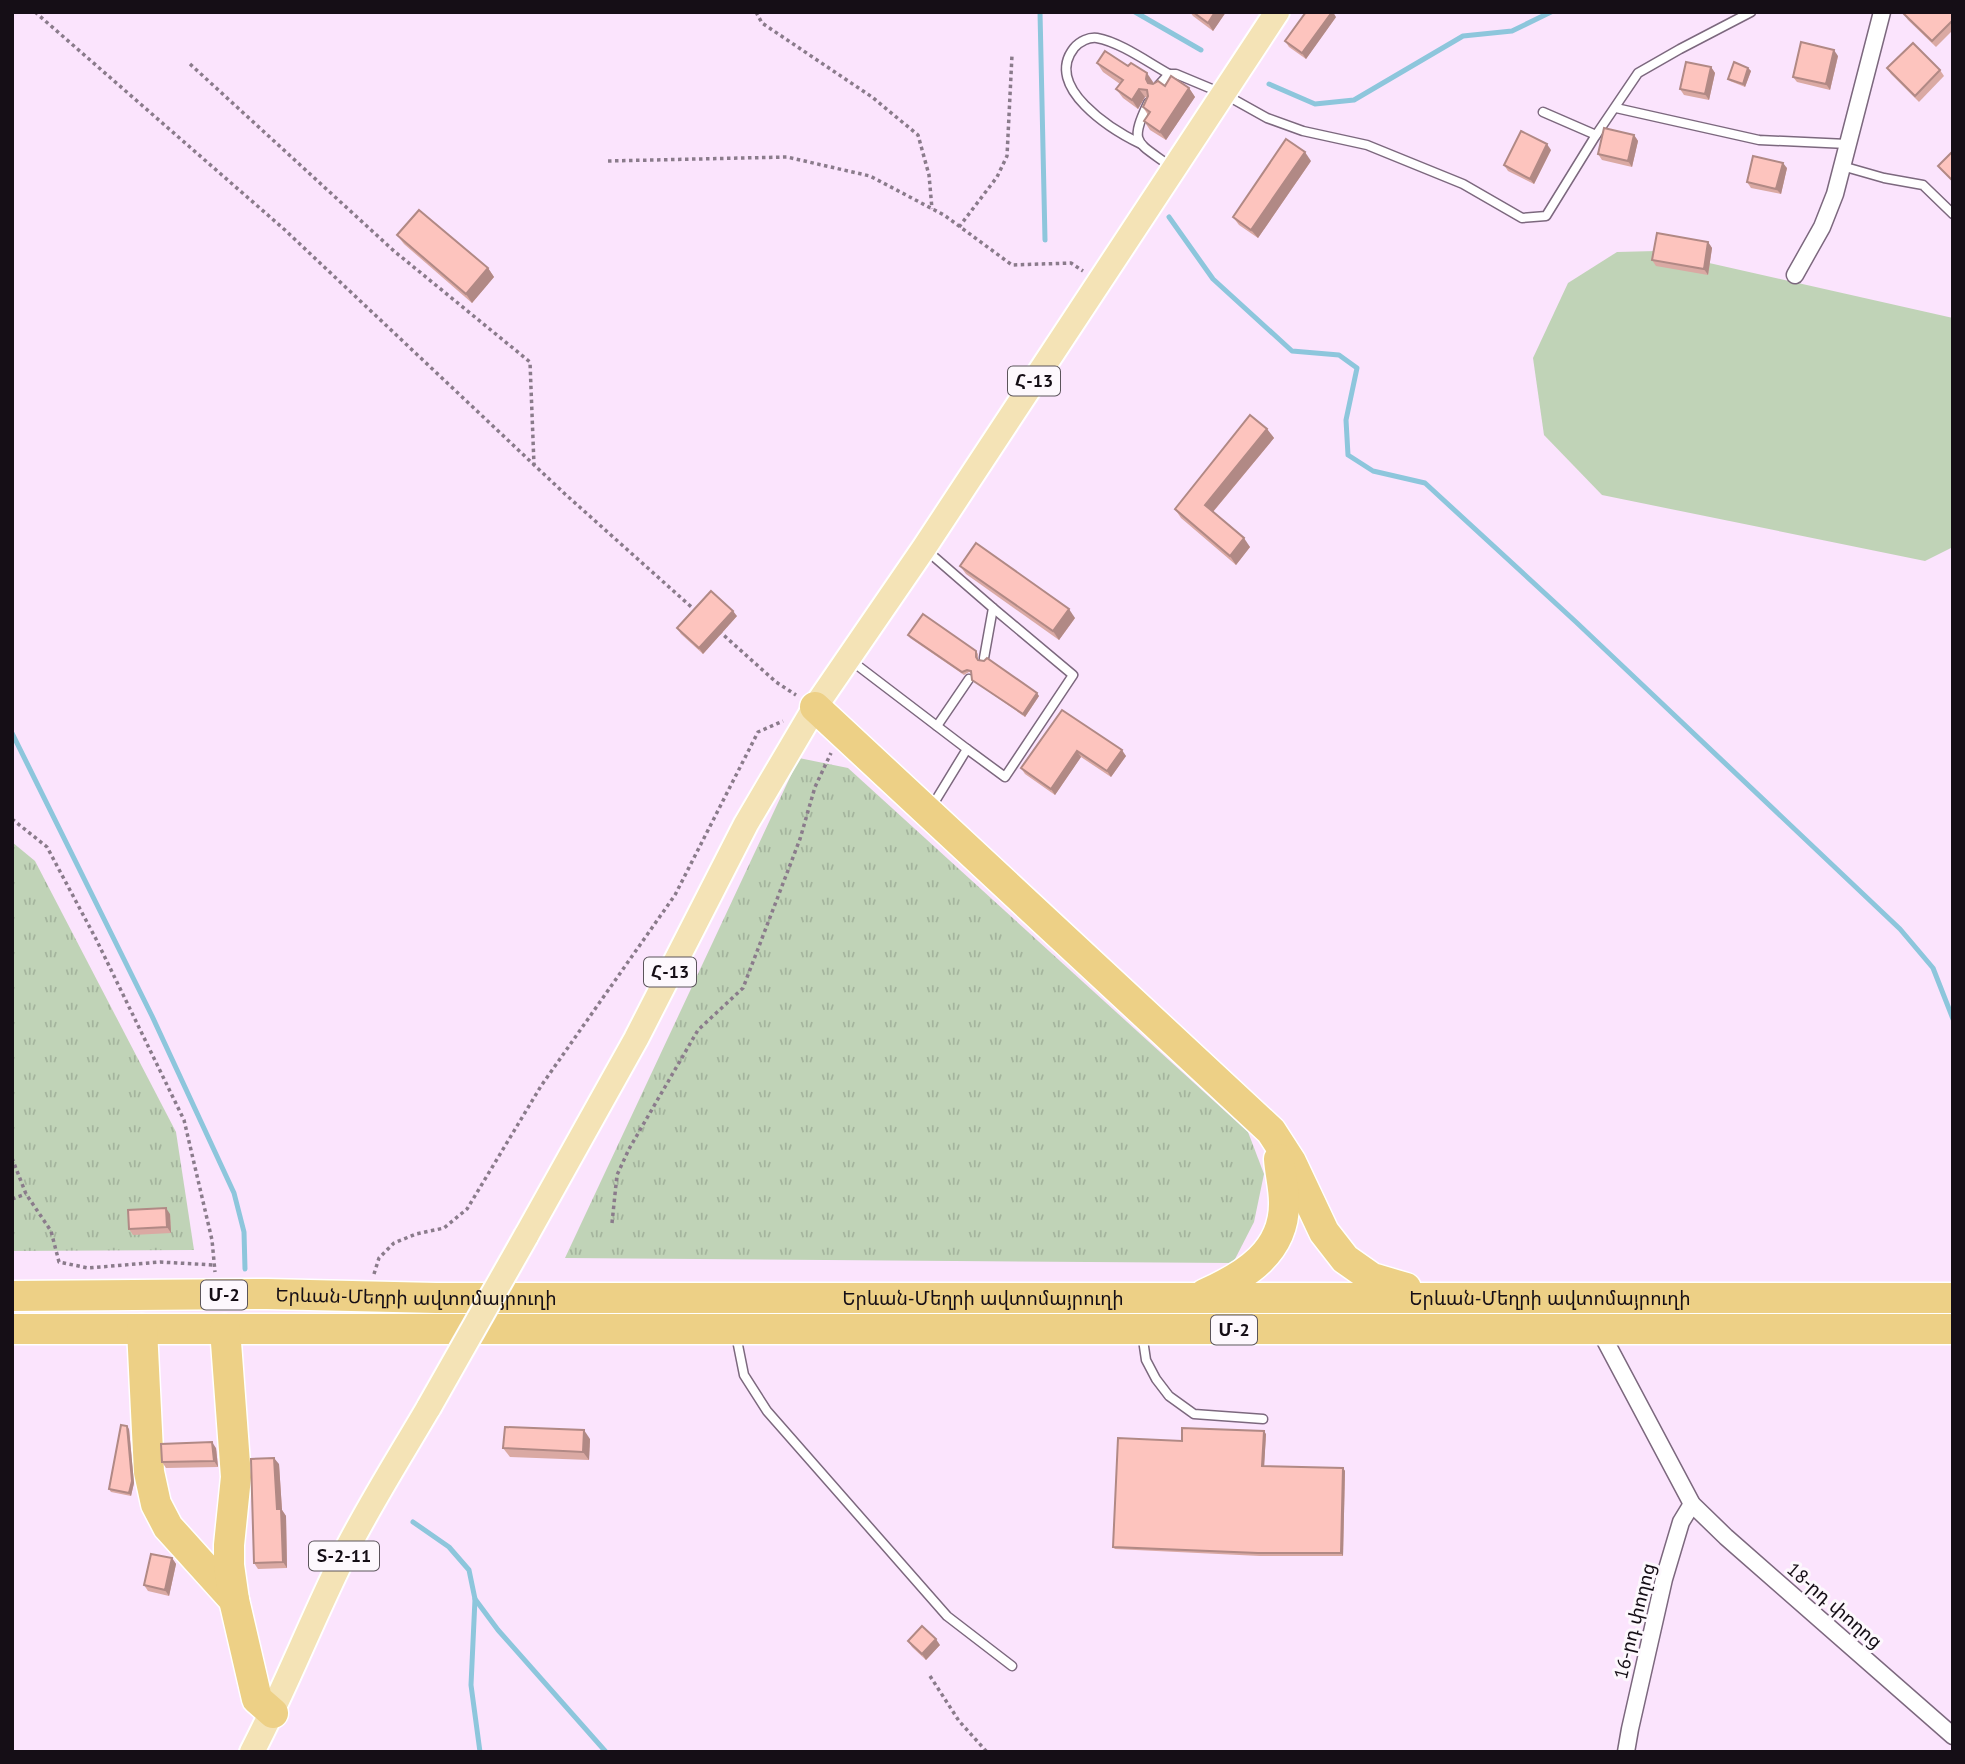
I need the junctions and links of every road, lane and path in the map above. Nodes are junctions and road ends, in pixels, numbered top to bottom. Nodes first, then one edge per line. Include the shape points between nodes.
1 (35, 12) edge
2 (756, 12) edge
3 (1277, 12) edge
4 (1751, 12) edge
5 (1882, 12) edge
6 (1012, 55) dead end
7 (190, 64) dead end
8 (1169, 74) junction
9 (1158, 86) edge
10 (1224, 94) junction
11 (1148, 103) edge
12 (1616, 108) junction
13 (1543, 112) dead end
14 (1596, 135) junction
15 (1141, 144) junction
16 (1847, 144) junction
17 (608, 161) dead end
18 (1842, 166) junction
19 (1174, 169) junction
20 (932, 209) junction
21 (1953, 214) edge
22 (960, 226) junction
23 (1795, 275) dead end
24 (1100, 281) junction
25 (534, 465) junction
26 (924, 548) junction
27 (993, 608) junction
28 (704, 618) edge
29 (713, 625) edge
30 (847, 658) junction
31 (984, 658) edge
32 (970, 679) edge
33 (815, 707) junction
34 (787, 720) dead end
35 (937, 726) junction
36 (842, 733) junction
37 (967, 749) junction
38 (928, 813) junction
39 (12, 819) edge
40 (1272, 1131) junction
41 (12, 1158) edge
42 (26, 1194) junction
43 (12, 1199) edge
44 (612, 1223) dead end
45 (216, 1280) junction
46 (12, 1296) edge
47 (367, 1296) junction
48 (1198, 1297) junction
49 (1441, 1298) junction
50 (1953, 1298) edge
51 (482, 1312) joint
52 (12, 1329) edge
53 (142, 1329) junction
54 (225, 1329) junction
55 (735, 1329) junction
56 (1599, 1329) junction
57 (1953, 1329) edge
58 (1142, 1331) junction
59 (1263, 1419) dead end
60 (1692, 1504) junction
61 (234, 1600) junction
62 (1012, 1666) dead end
63 (930, 1676) dead end
64 (273, 1713) junction
65 (1953, 1736) edge
66 (252, 1752) edge
67 (986, 1752) edge
68 (1626, 1752) edge

1 - 25 path via 285,230
2 - 20 path via 762,23 872,97 918,135
3 - 10 main road, Հ-13
4 - 12 lane via 1638,73
5 - 16 street
6 - 22 path via 1007,156
7 - 25 path via 394,251 530,362
8 - 9 lane
8 - 10 lane
8 - 15 lane via 1095,37 1079,41 1069,54 1066,75 1076,94 1096,117
10 - 14 lane via 1267,118 1367,145 1463,184 1522,218 1546,216
10 - 19 main road, Հ-13
11 - 15 lane via 1136,128
12 - 14 lane
12 - 16 lane via 1759,140
13 - 14 lane
15 - 19 lane
16 - 18 street
17 - 20 path via 787,157 870,176
18 - 21 lane via 1923,185
18 - 23 street via 1822,227
19 - 24 main road, Հ-13
20 - 22 path
22 - 24 path via 1012,265 1072,264
24 - 26 main road, Հ-13
25 - 28 path
26 - 27 lane
26 - 30 main road, Հ-13
27 - 31 lane
27 - 37 lane via 1073,675 1005,777
29 - 33 path via 776,682
30 - 33 main road, Հ-13
30 - 35 lane
32 - 35 lane
33 - 36 highway
33 - 51 main road, Հ-13, bridge via 746,824 636,1040
34 - 47 path via 758,732 675,895 541,1086 467,1209 444,1228 394,1243 379,1258
35 - 37 lane
36 - 38 highway
36 - 44 path via 815,787 743,988 698,1030 629,1149 617,1175
37 - 38 lane
38 - 40 highway
39 - 45 path via 47,847 184,1121 212,1240
40 - 48 highway via 1284,1202 1279,1234 1266,1255 1242,1276
40 - 49 highway via 1324,1232 1345,1259 1372,1278
41 - 42 path
42 - 43 path
42 - 45 path via 51,1231 58,1262 88,1268 160,1262
45 - 46 highway, Երևան-Մեղրի ավտոմայրուղի / Մ-2
45 - 47 highway, Երևան-Մեղրի ավտոմայրուղի / Մ-2
47 - 48 highway, Երևան-Մեղրի ավտոմայրուղի / Մ-2
48 - 49 highway, Երևան-Մեղրի ավտոմայրուղի / Մ-2
49 - 50 highway, Երևան-Մեղրի ավտոմայրուղի / Մ-2
51 - 64 main road, Տ-2-11, bridge via 349,1545
52 - 53 highway, Երևան-Մեղրի ավտոմայրուղի / Մ-2
53 - 54 highway, Երևան-Մեղրի ավտոմայրուղի / Մ-2
53 - 61 highway via 149,1472 156,1504 168,1527
54 - 55 highway, Երևան-Մեղրի ավտոմայրուղի / Մ-2
54 - 61 highway via 236,1477 229,1545
55 - 58 highway, Երևան-Մեղրի ավտոմայրուղի / Մ-2
55 - 62 lane via 744,1375 767,1411 947,1616
56 - 57 highway, Երևան-Մեղրի ավտոմայրուղի / Մ-2
56 - 58 highway, Երևան-Մեղրի ավտոմայրուղի / Մ-2
56 - 60 street, 18-րդ փողոց
58 - 59 lane via 1146,1360 1169,1396 1194,1414
60 - 65 street, 18-րդ փողոց
60 - 68 street, 16-րդ փողոց via 1681,1522 1664,1579
61 - 64 highway via 257,1699
63 - 67 path
64 - 66 main road, Տ-2-11

